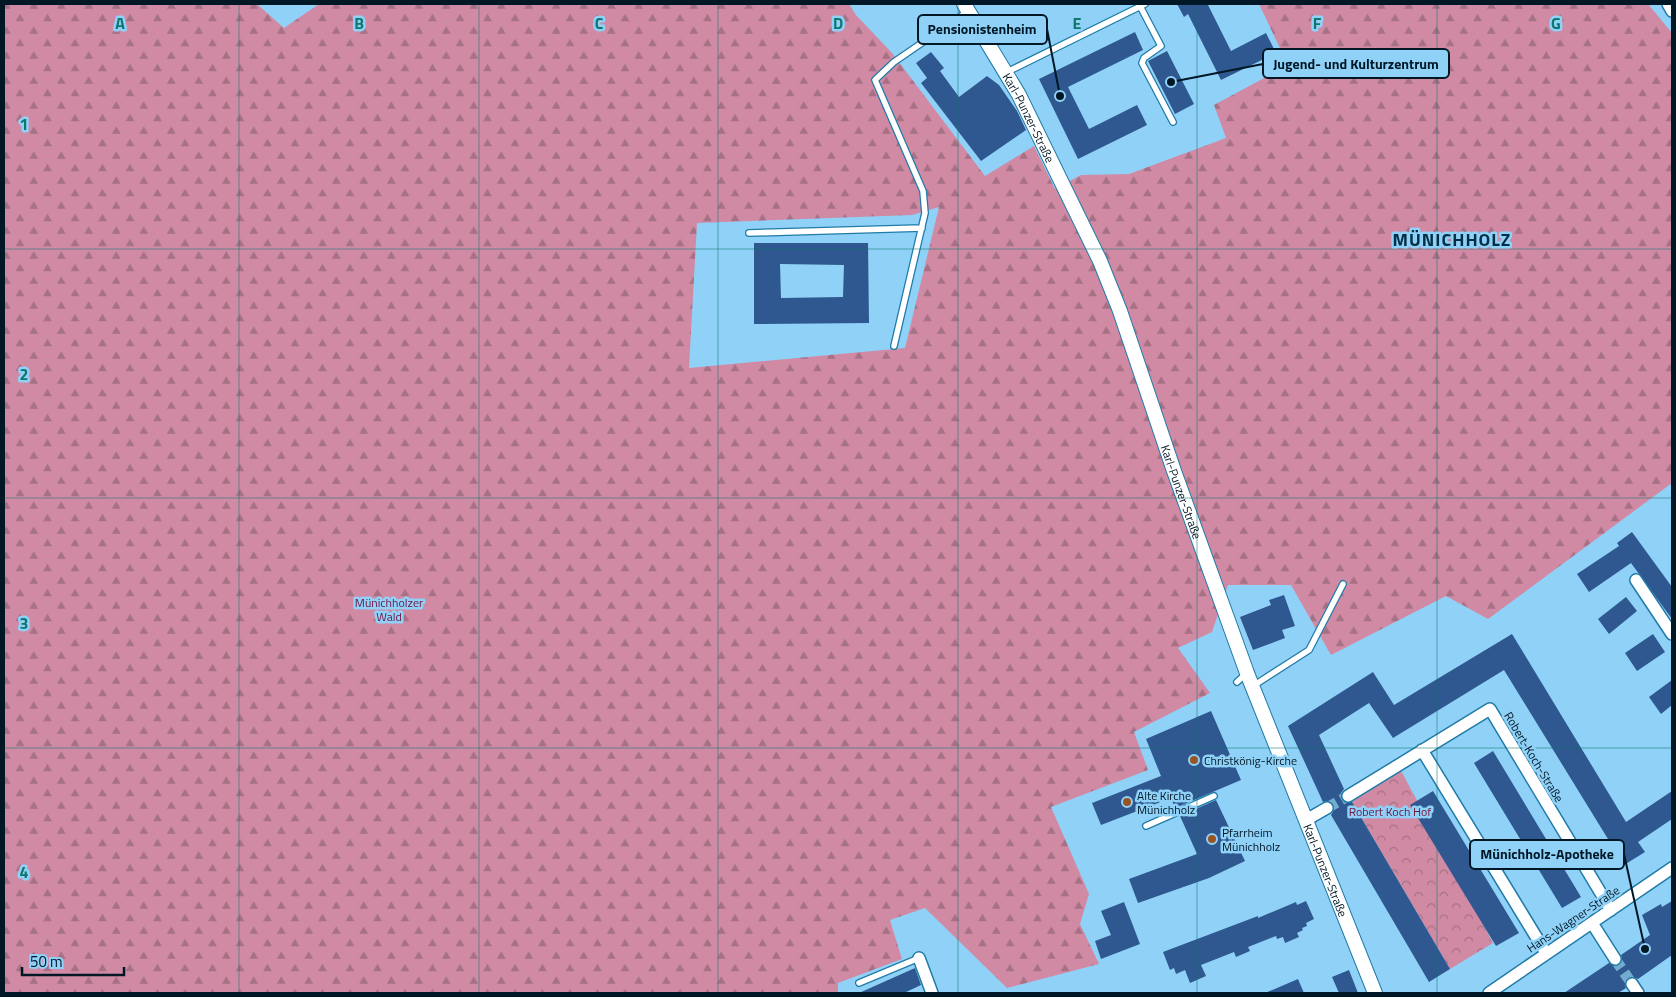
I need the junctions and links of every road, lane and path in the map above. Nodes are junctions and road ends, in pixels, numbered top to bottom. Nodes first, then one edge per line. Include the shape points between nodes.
1 (1668, 4) edge
2 (1142, 5) edge
3 (966, 7) edge
4 (1672, 11) edge
5 (1007, 72) junction
6 (1173, 122) dead end
7 (922, 228) junction
8 (749, 233) dead end
9 (894, 346) dead end
10 (1636, 580) dead end
11 (1343, 584) dead end
12 (1672, 634) edge
13 (1245, 681) junction
14 (1422, 750) junction
15 (1214, 796) dead end
16 (1348, 796) tunnel mouth
17 (1327, 808) tunnel mouth
18 (1306, 820) junction
19 (1146, 826) dead end
20 (1672, 868) edge
21 (1611, 910) junction
22 (1592, 923) junction
23 (1546, 953) junction
24 (919, 958) joint
25 (1615, 959) tunnel mouth
26 (859, 983) dead end
27 (932, 993) edge
28 (1375, 993) edge
29 (1489, 993) edge

1 - 4 street
2 - 5 lane
2 - 6 lane via 1161,46 1144,58 1142,64
3 - 5 street, Karl-Punzer-Straße
3 - 7 lane via 874,80 923,191 925,213
5 - 13 street, Karl-Punzer-Straße via 1100,260 1120,311
7 - 8 lane
7 - 9 lane
10 - 12 street
11 - 13 lane via 1309,650
13 - 18 street, Karl-Punzer-Straße
14 - 16 street, Robert-Koch-Straße
14 - 21 street, Robert-Koch-Straße via 1490,709
14 - 23 street
15 - 19 lane
17 - 18 street
18 - 28 street, Karl-Punzer-Straße
20 - 21 street, Hans-Wagner-Straße
21 - 22 street, Hans-Wagner-Straße
22 - 23 street, Hans-Wagner-Straße
22 - 25 street
23 - 29 street, Hans-Wagner-Straße
24 - 26 lane
24 - 27 street

